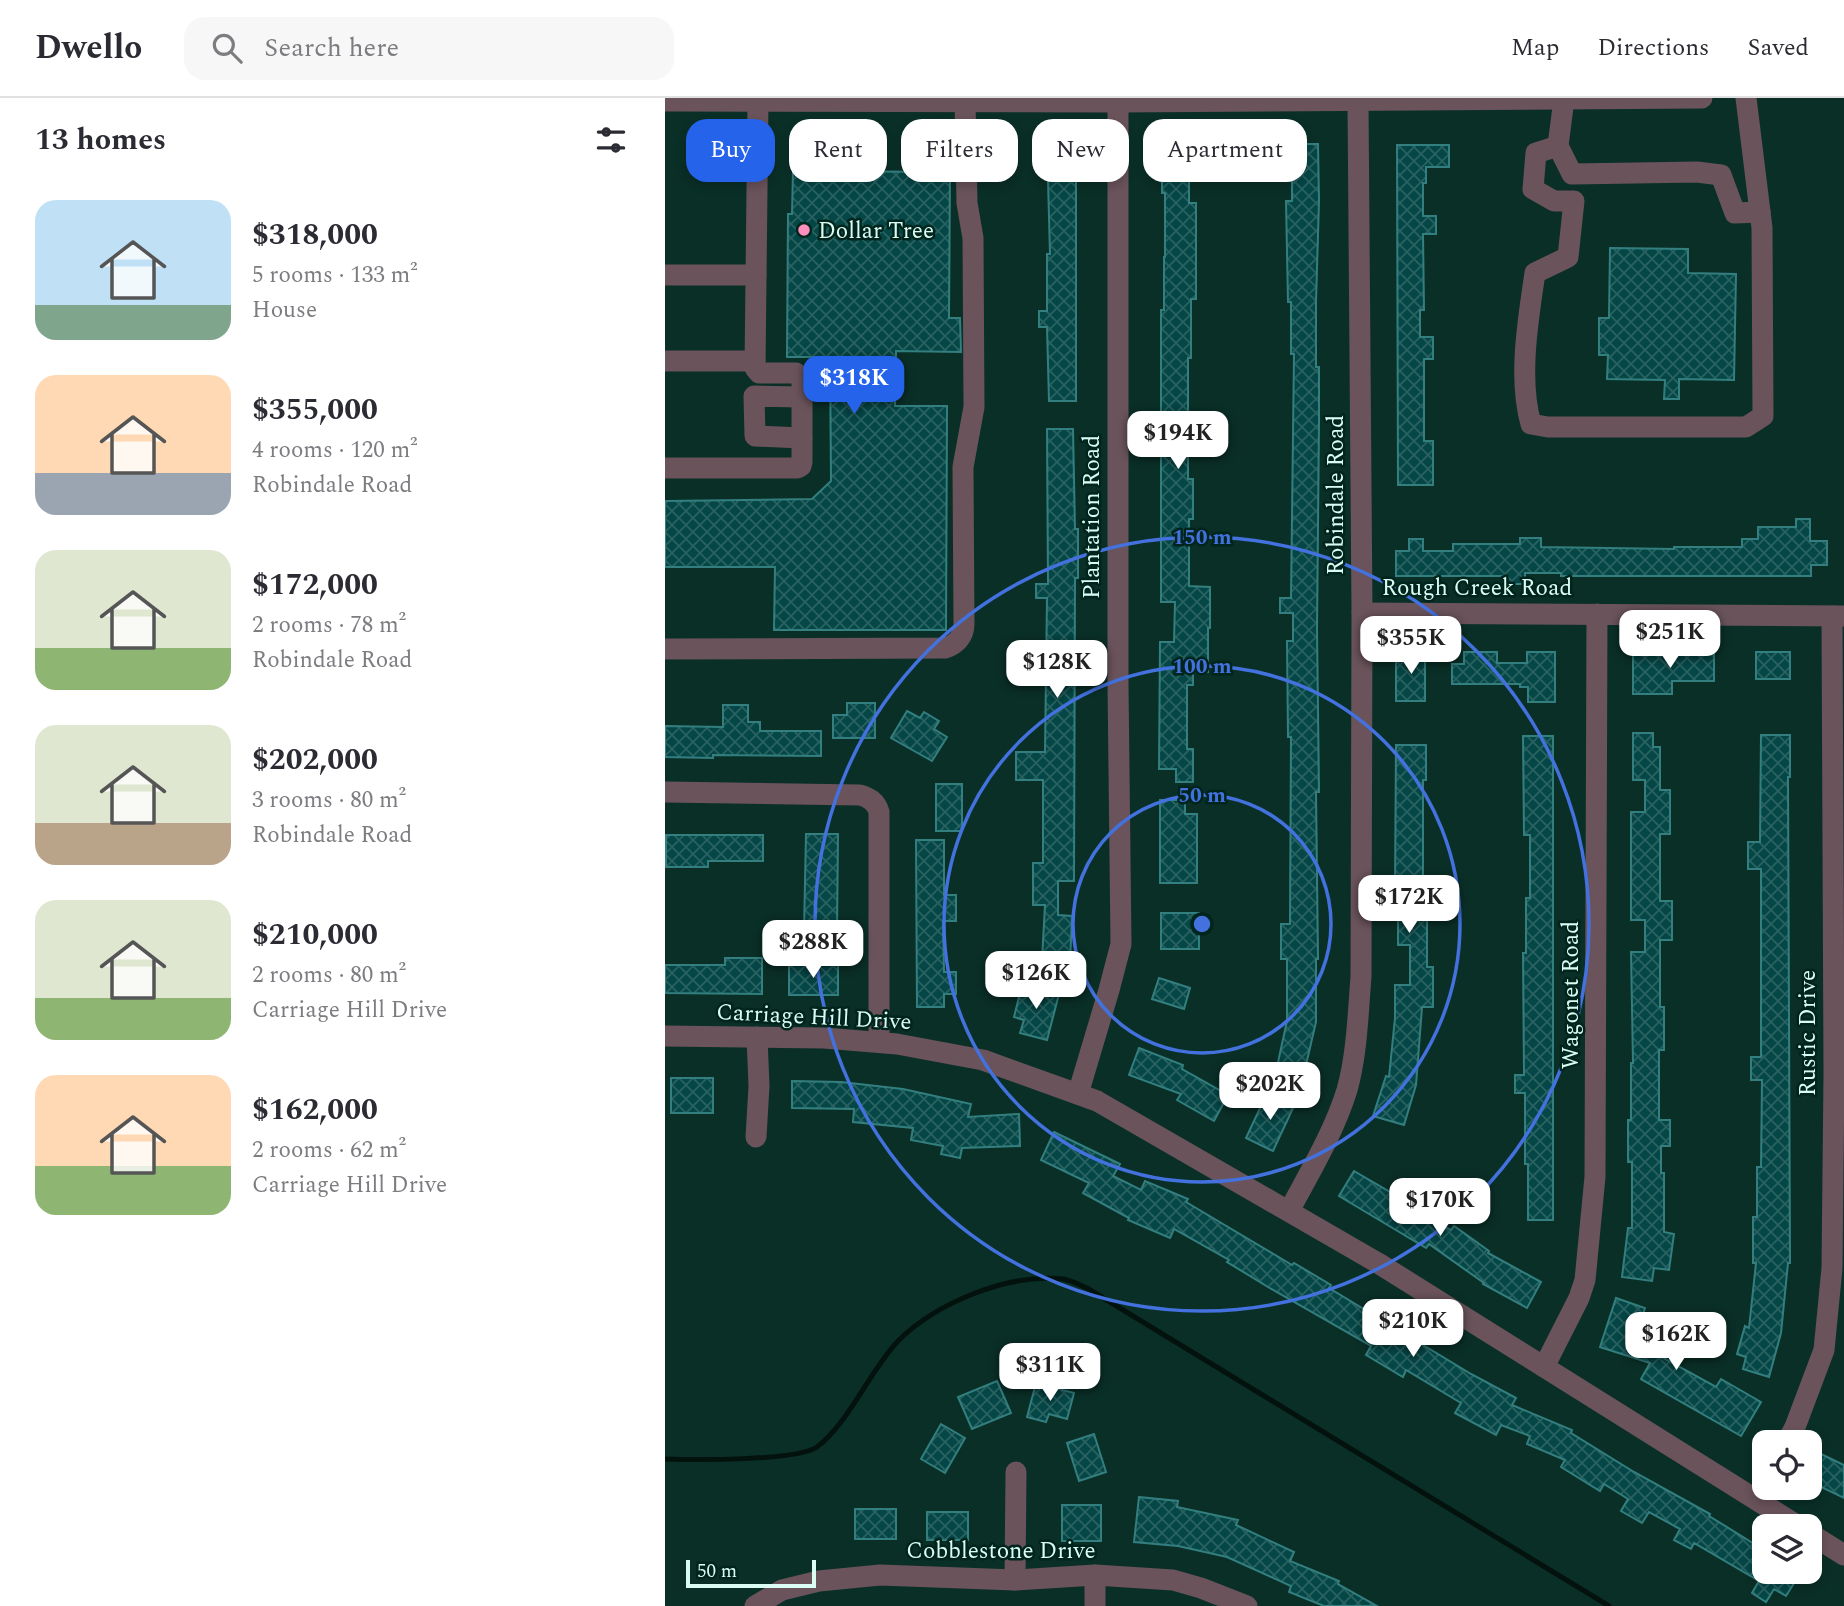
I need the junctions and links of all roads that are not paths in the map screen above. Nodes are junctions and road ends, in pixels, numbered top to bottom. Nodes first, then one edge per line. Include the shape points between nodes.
1 (1702, 98) edge
2 (1746, 98) edge
3 (692, 99) edge
4 (1564, 99) edge
5 (771, 100) edge
6 (1003, 100) edge
7 (1220, 100) edge
8 (1300, 100) edge
9 (665, 101) edge
10 (965, 101) junction
11 (1358, 101) junction
12 (1118, 102) junction
13 (1558, 146) junction
14 (1760, 212) junction
15 (665, 275) edge
16 (756, 275) junction
17 (665, 361) edge
18 (755, 361) junction
19 (802, 397) junction
20 (802, 438) junction
21 (665, 468) edge
22 (1362, 613) junction
23 (1597, 614) junction
24 (1838, 616) edge
25 (665, 649) edge
26 (665, 792) edge
27 (665, 1035) edge
28 (757, 1037) junction
29 (880, 1042) junction
30 (1078, 1094) junction
31 (757, 1137) dead end
32 (1289, 1212) junction
33 (1544, 1367) junction
34 (1793, 1430) edge
35 (1016, 1472) dead end
36 (1752, 1486) edge
37 (1770, 1500) edge
38 (1785, 1514) edge
39 (1822, 1541) edge
40 (1844, 1555) edge
41 (1095, 1575) junction
42 (1015, 1580) junction
43 (755, 1606) edge
44 (1095, 1606) edge
45 (1247, 1606) edge

1 - 4 street
2 - 14 street
3 - 5 street
3 - 9 street
4 - 11 street
4 - 13 street
5 - 10 street
5 - 16 street
6 - 10 street
6 - 12 street
7 - 8 street
7 - 12 street
8 - 11 street
10 - 25 street via 967,203 973,238 974,407 963,467 962,636 945,648
11 - 22 street, Robindale Road
12 - 30 street, Plantation Road via 1121,944
13 - 14 street via 1572,174 1721,175 1735,213
13 - 14 street via 1536,153 1533,189 1554,201 1574,201 1568,257 1535,273 1525,403 1531,424 1746,427 1763,416
15 - 16 street
16 - 18 street
17 - 18 street
18 - 19 street via 759,373 800,374
19 - 20 street
19 - 20 street via 754,396 755,436
20 - 21 street via 802,462 797,468
22 - 23 street, Rough Creek Road
22 - 32 street, Robindale Road via 1361,977 1356,1036 1335,1124
23 - 24 street, Rough Creek Road
23 - 33 street, Wagonet Road via 1595,1177 1585,1280
24 - 34 street, Rustic Drive via 1832,1268 1824,1350
26 - 29 street via 860,795 876,804
27 - 28 street, Carriage Hill Drive
28 - 29 street, Carriage Hill Drive
28 - 31 street
29 - 30 street, Carriage Hill Drive via 983,1060
30 - 32 street, Carriage Hill Drive
32 - 33 street, Carriage Hill Drive
33 - 36 street, Carriage Hill Drive
35 - 42 street
37 - 38 street, Carriage Hill Drive
39 - 40 street
41 - 42 street, Cobblestone Drive
41 - 44 street
41 - 45 street, Cobblestone Drive via 1174,1580
42 - 43 street, Cobblestone Drive via 880,1575 819,1581 782,1590

